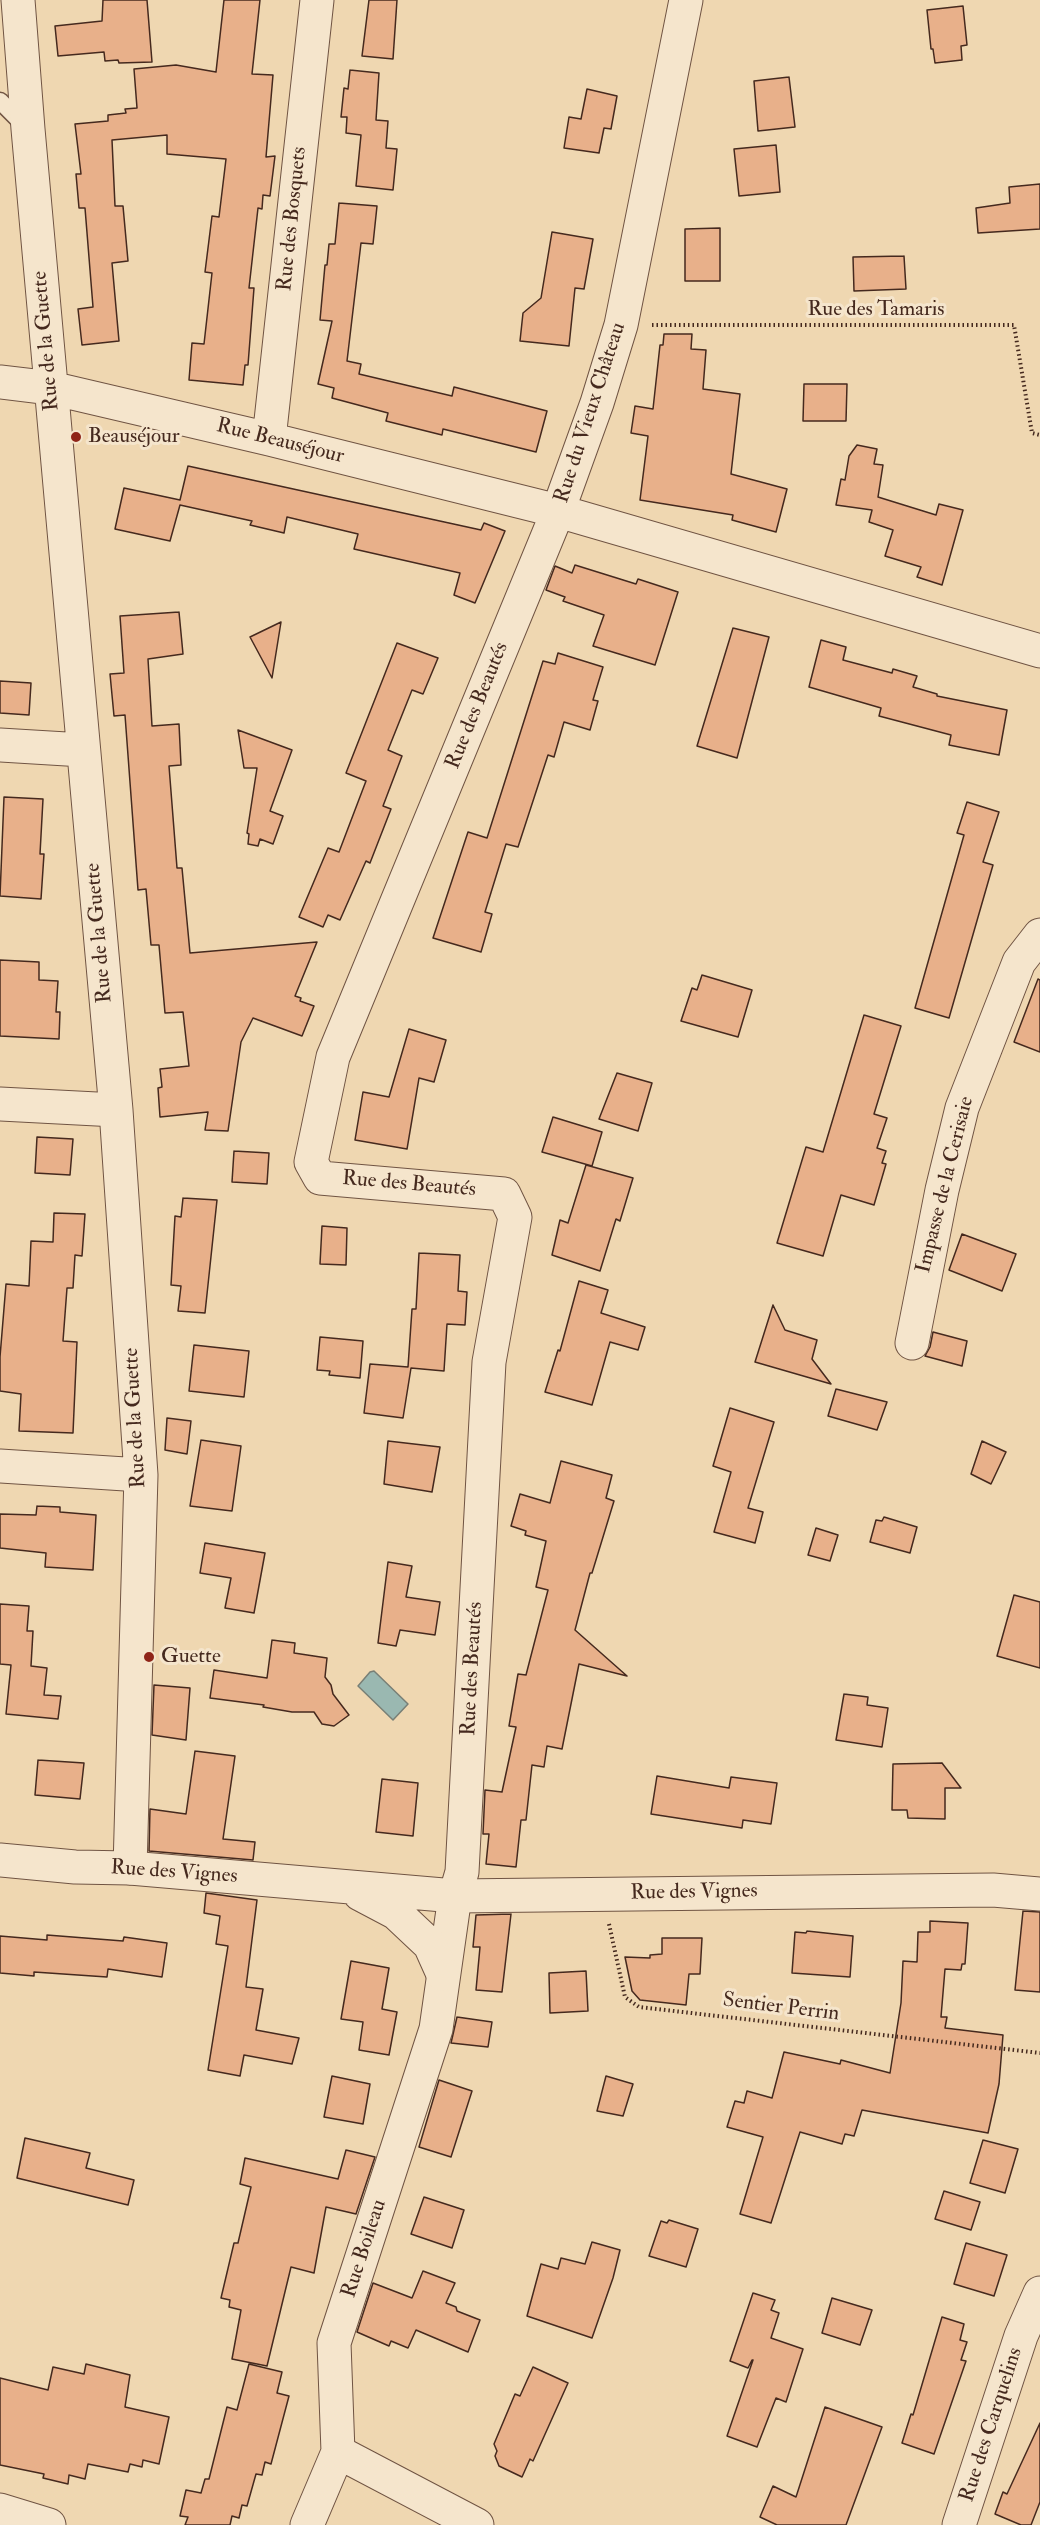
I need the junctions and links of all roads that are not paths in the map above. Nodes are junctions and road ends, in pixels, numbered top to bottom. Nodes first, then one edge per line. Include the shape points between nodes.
1 (18, 0) edge
2 (317, 0) edge
3 (686, 0) edge
4 (0, 102) edge
5 (19, 133) edge
6 (0, 382) edge
7 (51, 388) junction
8 (269, 439) junction
9 (558, 511) junction
10 (1040, 651) edge
11 (0, 746) edge
12 (83, 750) junction
13 (1040, 935) edge
14 (0, 1104) edge
15 (116, 1110) junction
16 (912, 1343) dead end
17 (0, 1466) edge
18 (141, 1475) junction
19 (0, 1860) edge
20 (130, 1868) junction
21 (348, 1888) junction
22 (1040, 1894) edge
23 (455, 1896) junction
24 (443, 1974) junction
25 (1040, 2293) edge
26 (338, 2452) junction
27 (0, 2510) edge
28 (49, 2525) edge
29 (307, 2525) edge
30 (477, 2525) edge
31 (958, 2525) edge

1 - 5 street, Rue de la Guette
2 - 8 street, Rue des Bosquets
3 - 9 street, Rue du Vieux Château via 621,326
4 - 5 lane
5 - 7 street, Rue de la Guette
6 - 7 street, Rue Beauséjour
7 - 8 street, Rue Beauséjour
7 - 12 street, Rue de la Guette
8 - 9 street, Rue Beauséjour
9 - 10 street, Rue du Vieux Château
9 - 23 street, Rue des Beautés via 333,1056 311,1162 320,1178 504,1194 515,1217 489,1362 462,1872
11 - 12 street
12 - 15 street, Rue de la Guette
13 - 16 street, Impasse de la Cerisaie via 1019,962 962,1108
14 - 15 street
15 - 18 street, Rue de la Guette
17 - 18 street
18 - 20 street, Rue de la Guette
19 - 20 street, Rue des Vignes
20 - 21 street, Rue des Vignes
21 - 23 street, Rue des Vignes
21 - 24 street, Rue des Vignes via 396,1912 430,1945
22 - 23 street, Rue des Vignes via 993,1890
23 - 24 street, Rue Boileau
24 - 26 street, Rue Boileau via 436,2029 334,2343
25 - 31 street, Rue des Carquelins via 1021,2336
26 - 29 street
26 - 30 street
27 - 28 street

